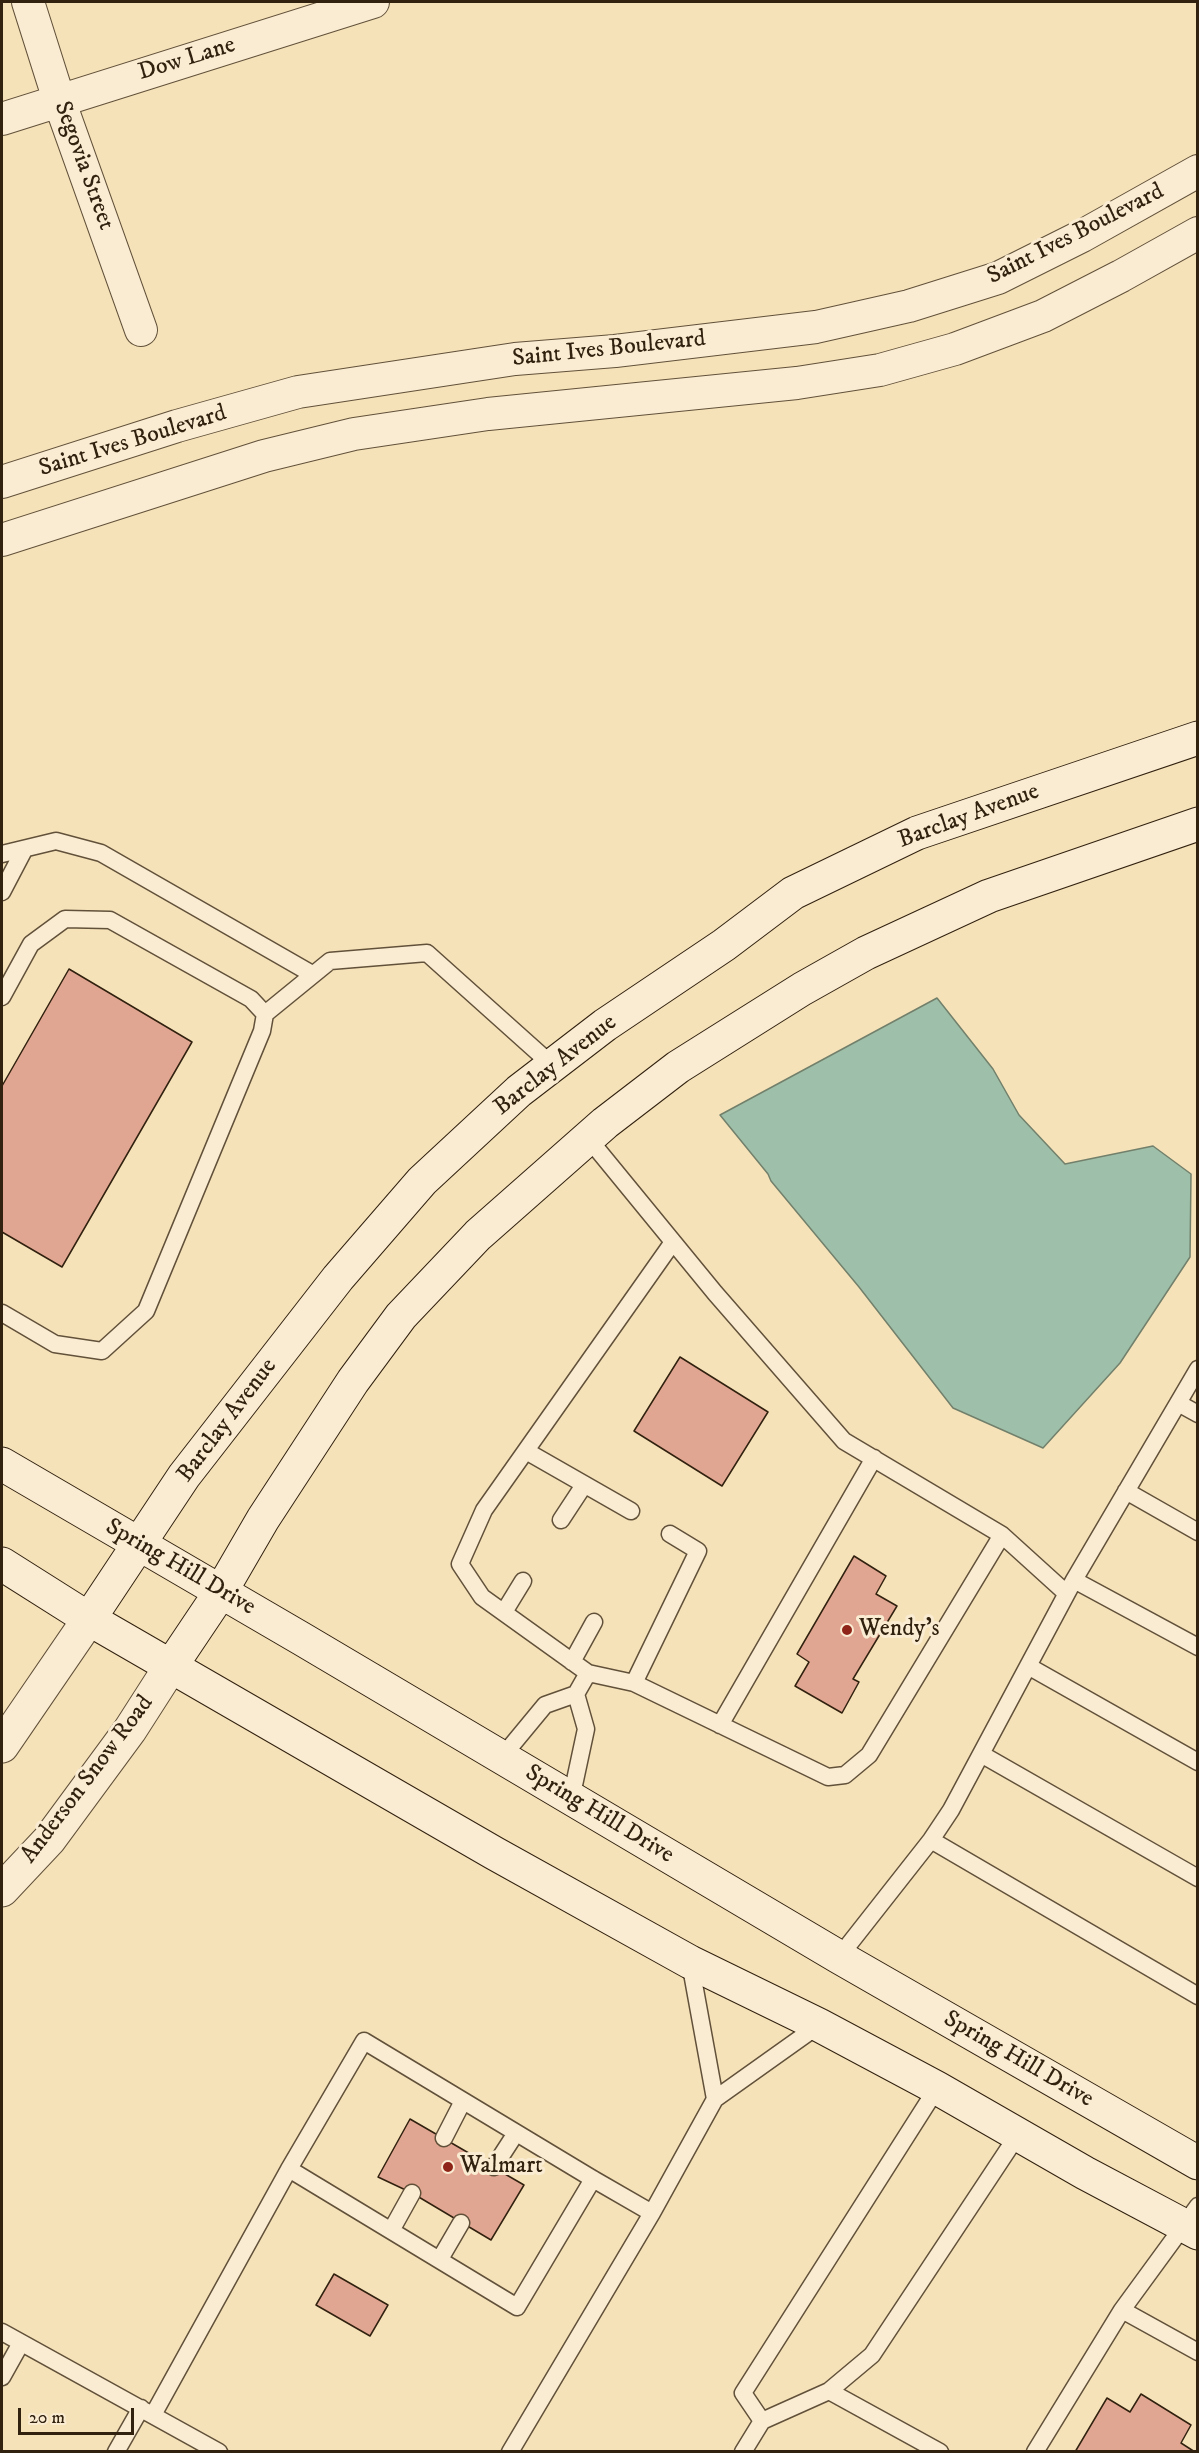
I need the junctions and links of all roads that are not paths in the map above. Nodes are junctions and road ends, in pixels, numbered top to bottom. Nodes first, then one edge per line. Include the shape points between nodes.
1 (28, 2) edge
2 (373, 2) edge
3 (59, 100) junction
4 (2, 118) edge
5 (1197, 171) edge
6 (1197, 233) edge
7 (141, 330) dead end
8 (251, 406) junction
9 (264, 456) junction
10 (2, 482) edge
11 (2, 540) edge
12 (1197, 738) edge
13 (1197, 824) edge
14 (24, 850) junction
15 (2, 854) edge
16 (2, 892) edge
17 (312, 974) junction
18 (2, 997) edge
19 (266, 1014) junction
20 (552, 1065) junction
21 (588, 1138) junction
22 (673, 1242) junction
23 (2, 1313) edge
24 (1197, 1369) edge
25 (1178, 1403) junction
26 (1197, 1414) edge
27 (526, 1451) junction
28 (874, 1458) junction
29 (2, 1464) edge
30 (584, 1485) junction
31 (1126, 1491) junction
32 (631, 1511) dead end
33 (561, 1520) dead end
34 (1197, 1532) edge
35 (670, 1534) dead end
36 (1002, 1535) junction
37 (138, 1544) junction
38 (2, 1564) edge
39 (524, 1581) dead end
40 (1070, 1587) junction
41 (220, 1593) junction
42 (504, 1612) junction
43 (89, 1618) junction
44 (594, 1622) dead end
45 (1197, 1647) edge
46 (572, 1662) junction
47 (171, 1666) junction
48 (1028, 1666) junction
49 (588, 1673) junction
50 (634, 1683) junction
51 (576, 1694) junction
52 (720, 1725) junction
53 (2, 1746) edge
54 (981, 1754) junction
55 (502, 1757) junction
56 (1197, 1762) edge
57 (571, 1798) junction
58 (931, 1840) junction
59 (1197, 1878) edge
60 (2, 1890) edge
61 (839, 1957) junction
62 (690, 1962) junction
63 (1197, 1996) edge
64 (819, 2025) junction
65 (937, 2088) junction
66 (715, 2099) junction
67 (463, 2101) junction
68 (516, 2133) junction
69 (1018, 2133) junction
70 (444, 2138) dead end
71 (1197, 2163) edge
72 (494, 2167) dead end
73 (289, 2169) junction
74 (593, 2179) junction
75 (412, 2193) dead end
76 (652, 2213) junction
77 (1193, 2221) edge
78 (462, 2223) dead end
79 (392, 2229) junction
80 (440, 2259) junction
81 (1122, 2310) junction
82 (2, 2332) edge
83 (21, 2343) junction
84 (1197, 2352) edge
85 (2, 2377) edge
86 (829, 2391) junction
87 (147, 2411) junction
88 (762, 2421) junction
89 (116, 2451) edge
90 (219, 2451) edge
91 (510, 2451) edge
92 (743, 2451) edge
93 (940, 2451) edge
94 (1035, 2451) edge

1 - 3 street, Segovia Street
2 - 3 street, Dow Lane
3 - 4 street, Dow Lane
3 - 7 street, Segovia Street
5 - 8 street, Saint Ives Boulevard via 998,278 909,306 816,327 515,359 298,392
6 - 9 street via 1043,316 955,349 880,370 797,383 488,414 354,434
8 - 9 street
8 - 10 street, Saint Ives Boulevard
9 - 11 street
12 - 20 main road, Barclay Avenue via 917,832 793,893
13 - 21 main road via 989,896 866,953 678,1067
14 - 15 lane
14 - 16 lane
14 - 17 lane via 56,841 101,853
17 - 19 lane
17 - 20 lane via 330,961 427,953
18 - 19 lane via 31,944 64,919 110,920 251,999
19 - 23 lane via 146,1311 102,1351 55,1344
20 - 37 main road, Barclay Avenue via 422,1181 345,1269 184,1476
21 - 22 lane
21 - 41 main road via 478,1235 400,1316 289,1479
22 - 27 lane
22 - 28 lane via 844,1441
24 - 25 lane
25 - 26 lane
25 - 31 lane
27 - 30 lane
27 - 42 lane via 484,1510 460,1564 482,1597
28 - 36 lane
28 - 52 lane
29 - 37 main road, Spring Hill Drive
30 - 32 lane
30 - 33 lane
31 - 34 lane
31 - 40 lane
35 - 50 lane via 698,1551
36 - 40 lane
36 - 52 lane via 869,1755 845,1775 828,1777
37 - 41 main road, Spring Hill Drive
37 - 43 main road, Barclay Avenue
38 - 43 main road
39 - 42 lane
40 - 45 lane
40 - 48 lane
41 - 47 main road
41 - 55 main road, Spring Hill Drive
42 - 46 lane
43 - 47 main road
43 - 53 main road
44 - 46 lane
46 - 49 lane
47 - 60 main road, Anderson Snow Road via 50,1840
47 - 62 main road
48 - 54 lane
48 - 56 lane
49 - 50 lane
49 - 51 lane
50 - 52 lane
51 - 55 lane via 544,1706
51 - 57 lane via 586,1729
54 - 58 lane
54 - 59 lane
55 - 57 main road, Spring Hill Drive
57 - 61 main road, Spring Hill Drive
58 - 61 lane
58 - 63 lane
61 - 71 main road, Spring Hill Drive
62 - 64 main road
62 - 66 lane
64 - 65 main road
64 - 66 lane
65 - 69 main road
65 - 88 lane via 743,2394
66 - 76 lane
67 - 68 lane
67 - 70 lane
67 - 73 lane via 364,2041
68 - 72 lane
68 - 74 lane
69 - 77 main road via 1085,2173
69 - 86 lane via 872,2355
73 - 79 lane
73 - 87 lane
74 - 76 lane
74 - 80 lane via 518,2307
75 - 79 lane
76 - 91 lane
77 - 81 lane
78 - 80 lane
79 - 80 lane
81 - 84 lane
81 - 94 lane
82 - 83 lane
83 - 85 lane
83 - 87 lane
86 - 88 lane
86 - 93 lane
87 - 89 lane
87 - 90 lane
88 - 92 lane

